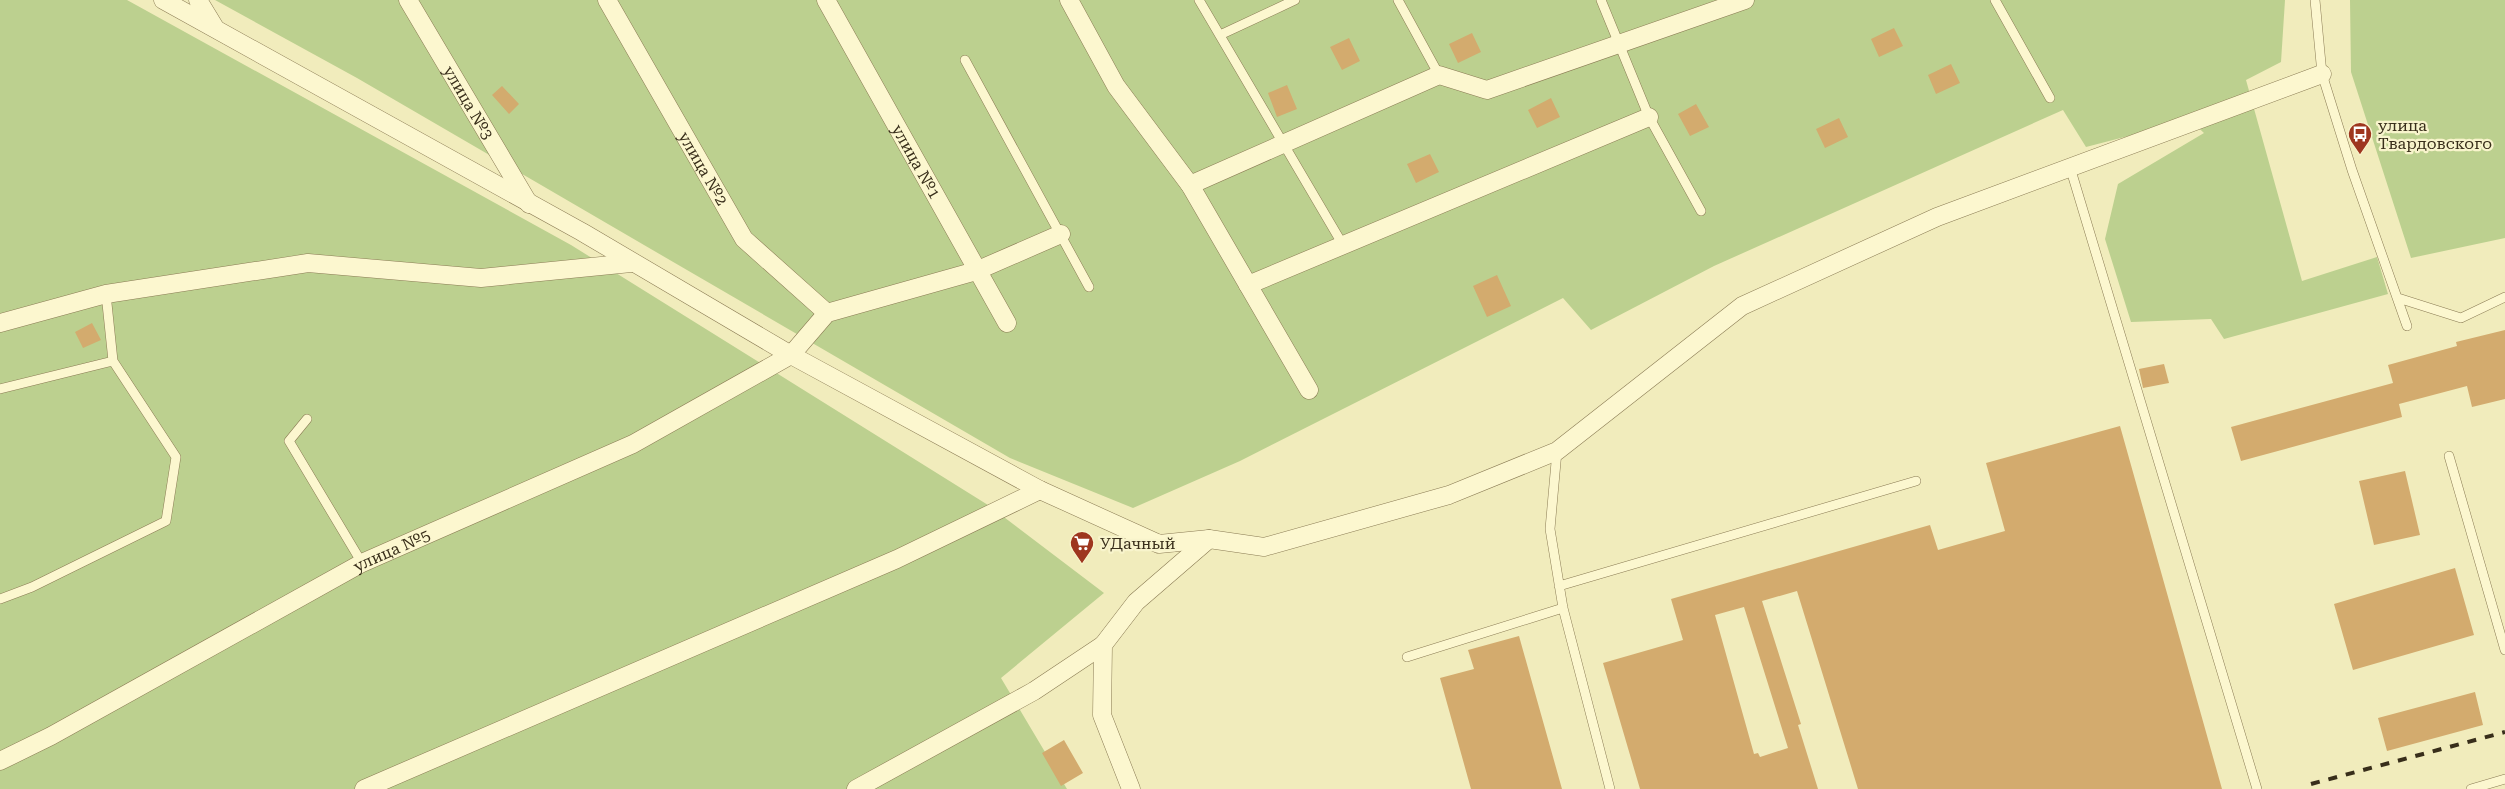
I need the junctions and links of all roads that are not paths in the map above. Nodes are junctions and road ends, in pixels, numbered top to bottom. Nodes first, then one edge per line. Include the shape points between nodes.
1 (164, 0) edge
2 (198, 0) edge
3 (408, 0) edge
4 (607, 0) edge
5 (826, 0) edge
6 (1069, 0) edge
7 (1199, 0) edge
8 (1296, 0) edge
9 (1398, 0) edge
10 (1601, 0) edge
11 (1745, 0) edge
12 (1996, 0) edge
13 (2315, 0) edge
14 (215, 29) junction
15 (1220, 35) junction
16 (1621, 43) junction
17 (965, 60) dead end
18 (2322, 74) junction
19 (1439, 75) junction
20 (2050, 98) dead end
21 (1649, 117) junction
22 (1283, 144) junction
23 (2070, 168) junction
24 (1190, 185) junction
25 (529, 204) junction
26 (1701, 211) dead end
27 (1061, 234) junction
28 (1343, 245) junction
29 (631, 263) junction
30 (976, 271) junction
31 (1248, 285) junction
32 (1089, 288) dead end
33 (106, 294) junction
34 (2505, 297) edge
35 (2398, 298) junction
36 (827, 313) junction
37 (0, 323) edge
38 (1007, 323) dead end
39 (2407, 326) dead end
40 (791, 355) junction
41 (113, 361) junction
42 (0, 389) edge
43 (1309, 390) dead end
44 (307, 419) dead end
45 (1557, 451) junction
46 (2450, 456) dead end
47 (1916, 481) dead end
48 (1040, 490) junction
49 (1209, 540) junction
50 (362, 562) junction
51 (1559, 586) junction
52 (0, 599) edge
53 (1563, 608) junction
54 (1102, 645) junction
55 (2505, 650) edge
56 (1407, 657) dead end
57 (0, 761) edge
58 (2505, 779) edge
59 (364, 789) edge
60 (856, 789) edge
61 (1131, 789) edge
62 (1610, 789) edge
63 (2257, 789) edge
64 (2471, 789) edge

1 - 14 street
2 - 14 street
3 - 25 street, улица №3
4 - 36 street, улица №2 via 744,239
5 - 30 street, улица №1
6 - 24 street via 1116,86
7 - 15 lane
8 - 15 lane
9 - 19 lane
10 - 16 lane
11 - 16 street
12 - 20 lane
13 - 18 lane
14 - 25 street
15 - 22 lane
16 - 19 street via 1487,90
16 - 21 lane
17 - 27 lane
18 - 23 street
18 - 35 lane
19 - 22 street
21 - 26 lane
21 - 28 street
22 - 24 street
22 - 28 lane
23 - 45 street via 1937,217 1742,306
23 - 63 lane
24 - 31 street
25 - 29 street
27 - 30 street
27 - 32 lane
28 - 31 street
29 - 33 street via 482,278 308,263
29 - 40 street
30 - 36 street
30 - 38 street, улица №1
31 - 43 street
33 - 37 street
33 - 41 lane
34 - 35 lane via 2461,318
35 - 39 lane
36 - 40 street
40 - 48 street
40 - 50 street, улица №5 via 633,444
41 - 42 lane
41 - 52 lane via 176,458 166,521 32,587
44 - 50 lane via 289,441
45 - 49 street via 1449,495 1264,547
45 - 51 lane via 1550,529
46 - 55 lane
47 - 51 lane
48 - 49 street via 1159,544
48 - 59 street via 897,559
49 - 54 street via 1136,602
50 - 57 street, улица №5 via 60,731
51 - 53 lane
53 - 56 lane
53 - 62 lane
54 - 60 street via 1034,691
54 - 61 street via 1102,715
58 - 64 lane

